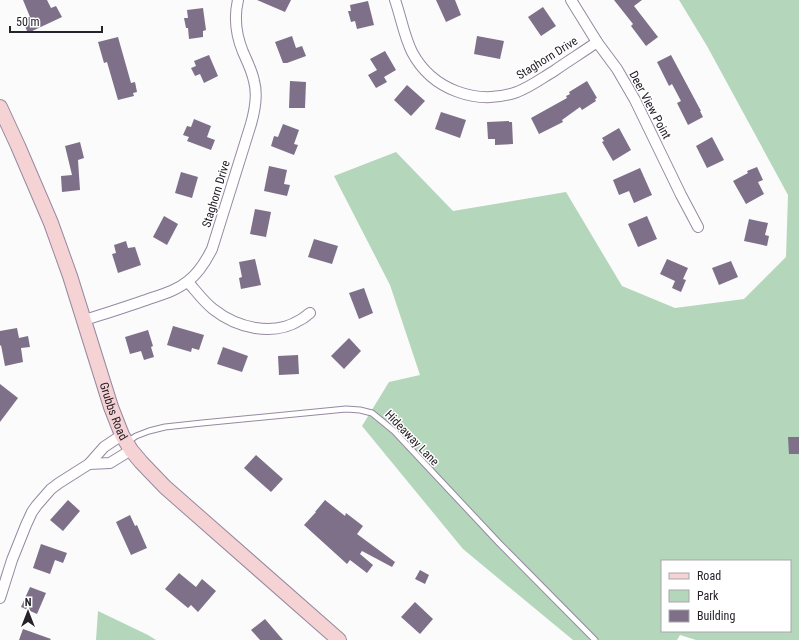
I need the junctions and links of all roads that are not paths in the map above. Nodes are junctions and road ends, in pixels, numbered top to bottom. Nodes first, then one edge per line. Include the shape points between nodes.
1 (238, 0) edge
2 (395, 0) edge
3 (571, 0) edge
4 (597, 42) junction
5 (0, 107) edge
6 (698, 227) dead end
7 (188, 282) junction
8 (310, 313) dead end
9 (84, 320) junction
10 (126, 443) junction
11 (89, 464) junction
12 (0, 598) edge
13 (339, 640) edge
14 (595, 640) edge

1 - 7 street, Staghorn Drive via 238,34 254,81 254,113 212,249 207,260
2 - 4 street, Staghorn Drive via 409,46 421,65 449,89 473,96 490,97 517,92 548,75
3 - 4 street, Deer View Point
4 - 6 street, Deer View Point via 635,100
5 - 9 street, Grubbs Road via 51,223
7 - 8 street via 203,300 225,318 238,324 279,328 293,324
7 - 9 street, Staghorn Drive via 173,290
9 - 10 street, Grubbs Road via 111,407
10 - 11 street via 104,447
10 - 11 street via 110,463
10 - 13 street, Grubbs Road via 166,487
10 - 14 lane, Hideaway Lane via 136,436 164,427 346,409 372,413 394,431
11 - 12 street via 59,482 32,512

